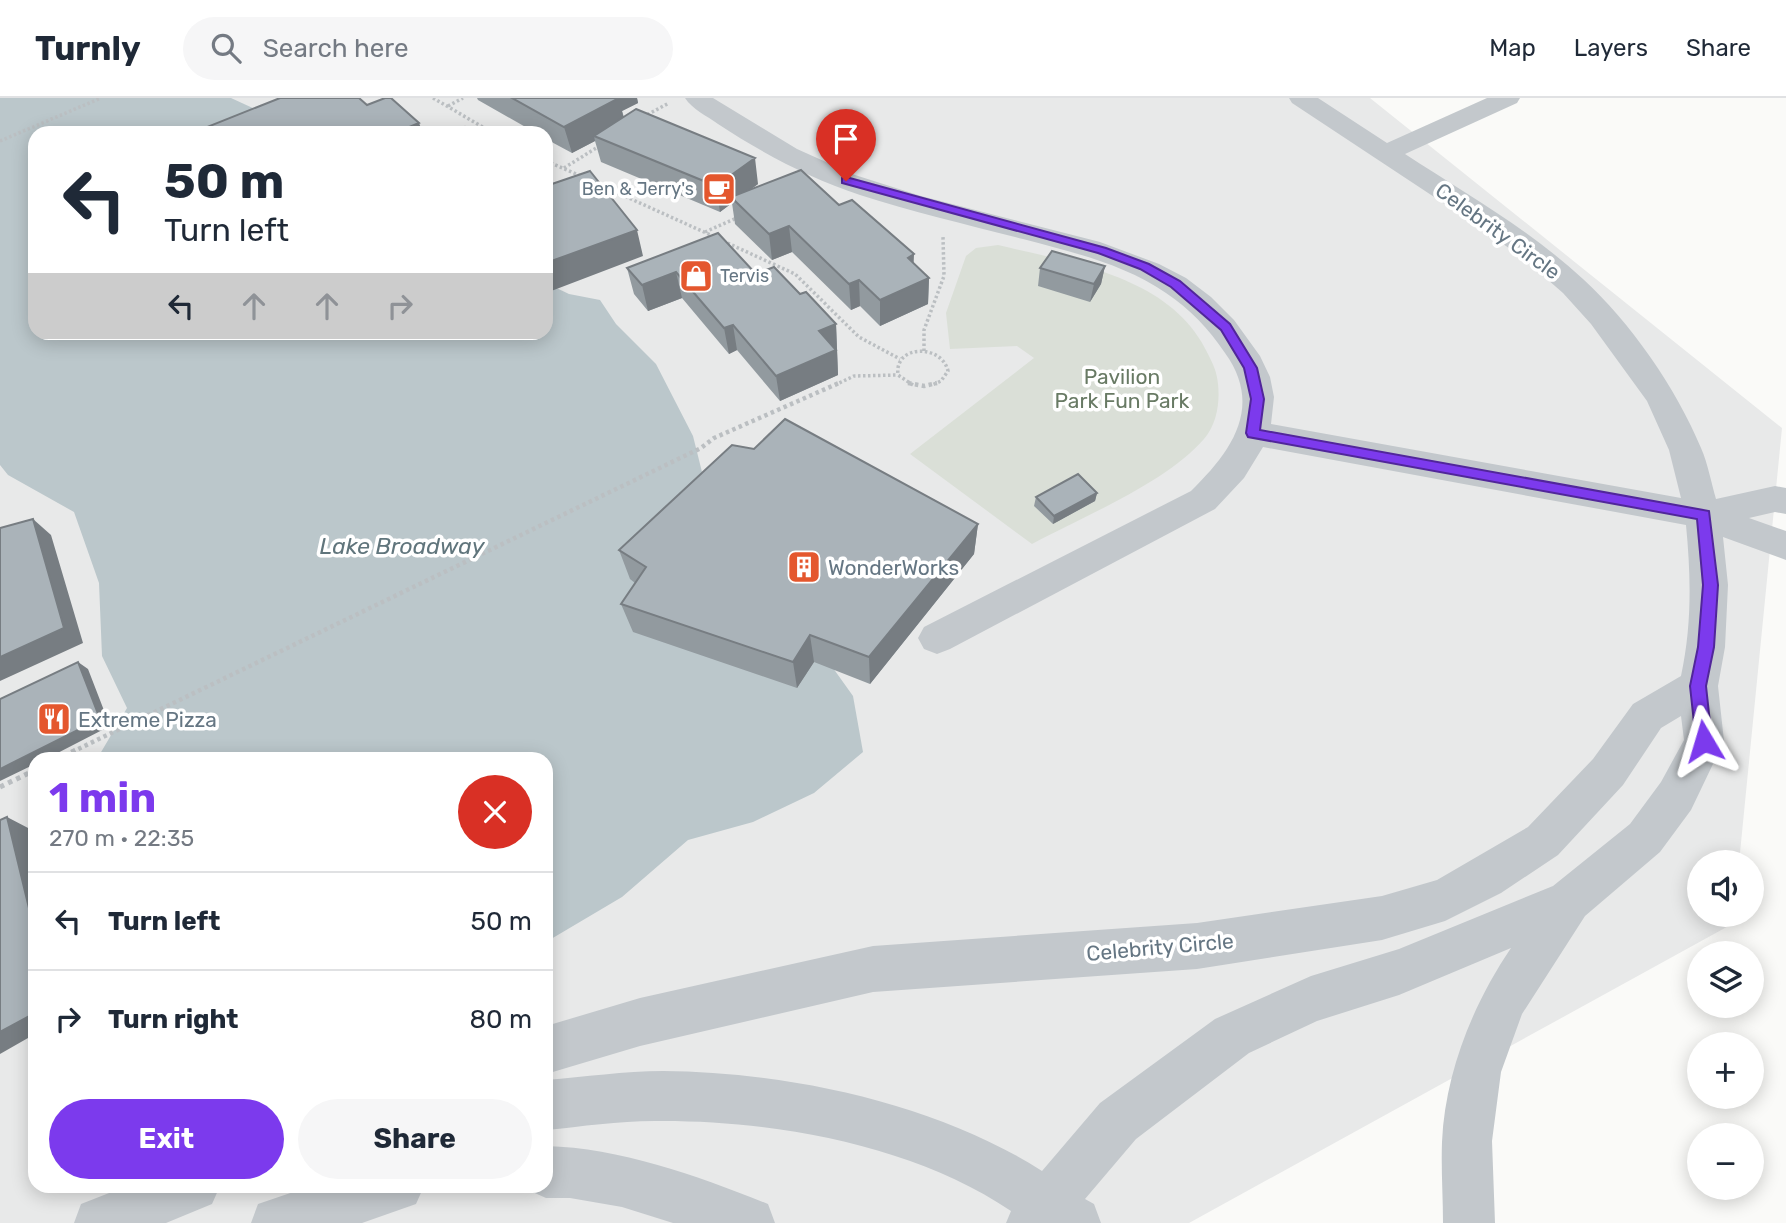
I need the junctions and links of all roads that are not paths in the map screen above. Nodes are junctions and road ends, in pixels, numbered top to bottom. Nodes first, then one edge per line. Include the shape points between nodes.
1 (1301, 98) edge
2 (1508, 98) edge
3 (702, 102) edge
4 (1385, 153) junction
5 (1253, 433) junction
6 (1786, 501) edge
7 (1703, 514) junction
8 (1786, 546) edge
9 (937, 638) dead end
10 (1698, 686) junction
11 (1569, 901) junction
12 (553, 1048) edge
13 (553, 1104) edge
14 (553, 1172) edge
15 (176, 1193) edge
16 (375, 1193) edge
17 (1052, 1218) edge
18 (100, 1223) edge
19 (277, 1223) edge
20 (749, 1223) edge
21 (1469, 1223) edge

1 - 4 street, Celebrity Circle
2 - 4 street
3 - 5 street via 846,181 1102,250 1176,284 1226,327 1251,368 1258,399
4 - 7 street, Celebrity Circle via 1533,252 1602,317 1661,397 1686,450
5 - 7 street
5 - 9 street via 1248,450 1203,500
6 - 7 street via 1775,499
7 - 8 street
7 - 10 street, Celebrity Circle via 1710,585
10 - 11 street, Celebrity Circle via 1704,741 1676,796 1646,838
10 - 12 street, Celebrity Circle via 1647,716 1608,772 1543,841 1445,899 1382,918 1197,946 873,969
11 - 17 street, Celebrity Circle via 1399,972 1311,999 1231,1036 1118,1121
11 - 21 street via 1503,1001 1477,1072 1467,1141
13 - 17 street via 662,1096 743,1100 834,1116 905,1135 990,1170
14 - 20 street via 629,1184
15 - 18 street
16 - 19 street

